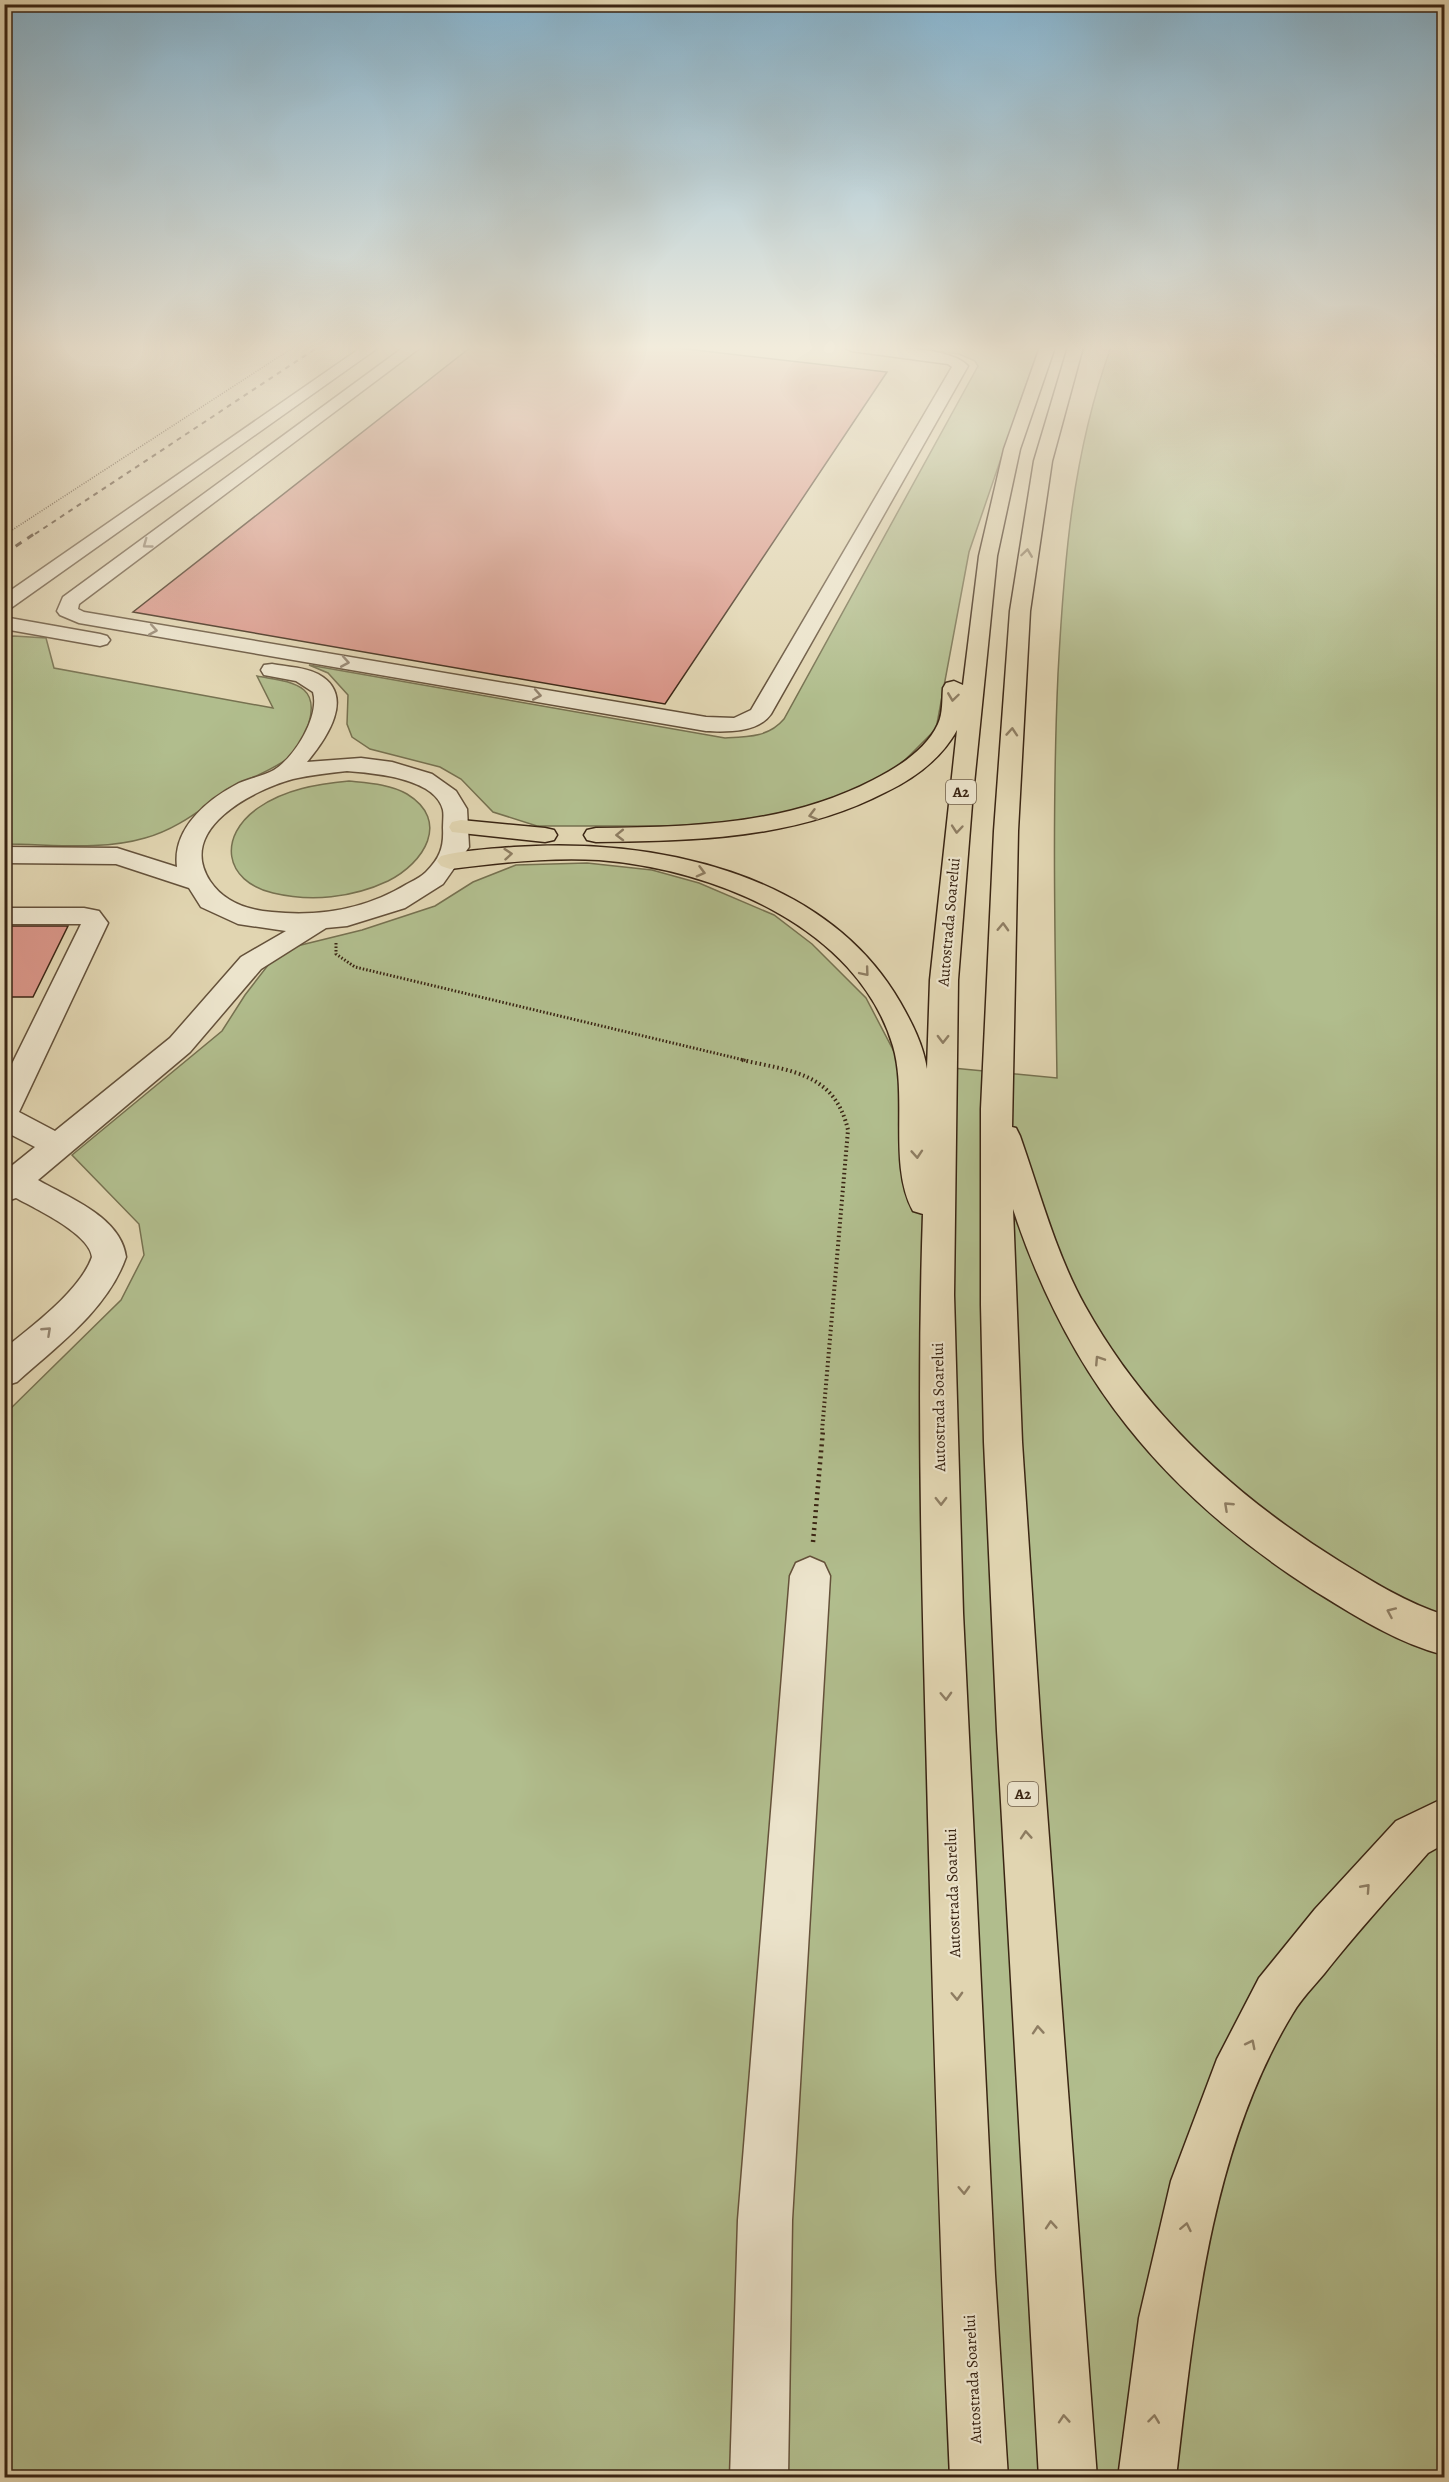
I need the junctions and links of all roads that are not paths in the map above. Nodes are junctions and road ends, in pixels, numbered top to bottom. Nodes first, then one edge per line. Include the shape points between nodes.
1 (207, 463) edge
2 (258, 463) edge
3 (904, 463) edge
4 (1009, 463) edge
5 (1043, 463) edge
6 (4, 604) edge
7 (982, 604) junction
8 (4, 623) edge
9 (326, 712) junction
10 (378, 766) junction
11 (283, 774) junction
12 (461, 827) junction
13 (196, 831) junction
14 (4, 855) edge
15 (117, 856) junction
16 (450, 861) junction
17 (193, 881) junction
18 (236, 914) junction
19 (4, 916) edge
20 (328, 922) junction
21 (251, 963) junction
22 (996, 1109) junction
23 (4, 1114) edge
24 (58, 1146) junction
25 (10, 1186) edge
26 (937, 1295) junction
27 (4, 1371) edge
28 (810, 1576) road end
29 (1444, 1635) edge
30 (1444, 1820) edge
31 (759, 2478) edge
32 (979, 2478) edge
33 (1068, 2478) edge
34 (1147, 2478) edge

1 - 6 street
2 -> 3 street via 70,601 67,611 91,619 730,725 760,714
4 - 7 highway, Autostrada Soarelui / A2 via 988,556
22 -> 5 highway, A2 via 1006,831 1020,611
7 -> 12 highway via 963,626 949,723 933,748 904,773 864,796 823,812 739,831 568,835
7 -> 26 highway, Autostrada Soarelui / A2 via 944,980
8 - 9 street via 301,676 322,688
9 - 10 street via 344,739
9 - 11 street via 310,745
10 - 11 street via 347,764
10 - 12 street via 411,774 437,787 454,805
11 - 13 street via 230,798 210,813
12 - 16 street via 459,844
13 - 15 street
13 - 17 street via 187,857
14 - 15 street
15 - 17 street
16 - 20 street via 432,880 405,898 373,912
16 -> 26 highway via 562,853 609,854 662,862 752,890 796,913 835,941 866,971 888,1004 901,1029 915,1075 917,1157
17 - 18 street via 217,905
18 - 20 street via 271,922
18 - 21 street via 250,945
19 - 23 street via 84,916 95,923
20 - 21 street via 291,937
21 - 24 street via 180,1045
29 -> 22 highway via 1373,1604 1299,1560 1236,1514 1178,1460 1132,1408 1072,1315 1050,1266
33 -> 22 highway, A2 via 1004,1454
23 - 24 street
24 - 25 street
27 -> 25 street via 85,1296 105,1269 109,1256 100,1236 88,1226
26 -> 32 highway, Autostrada Soarelui / A2 via 943,1613
28 - 31 street via 765,2220
34 -> 30 highway via 1167,2318 1184,2238 1197,2181 1235,2077 1276,1995 1332,1926 1412,1838

